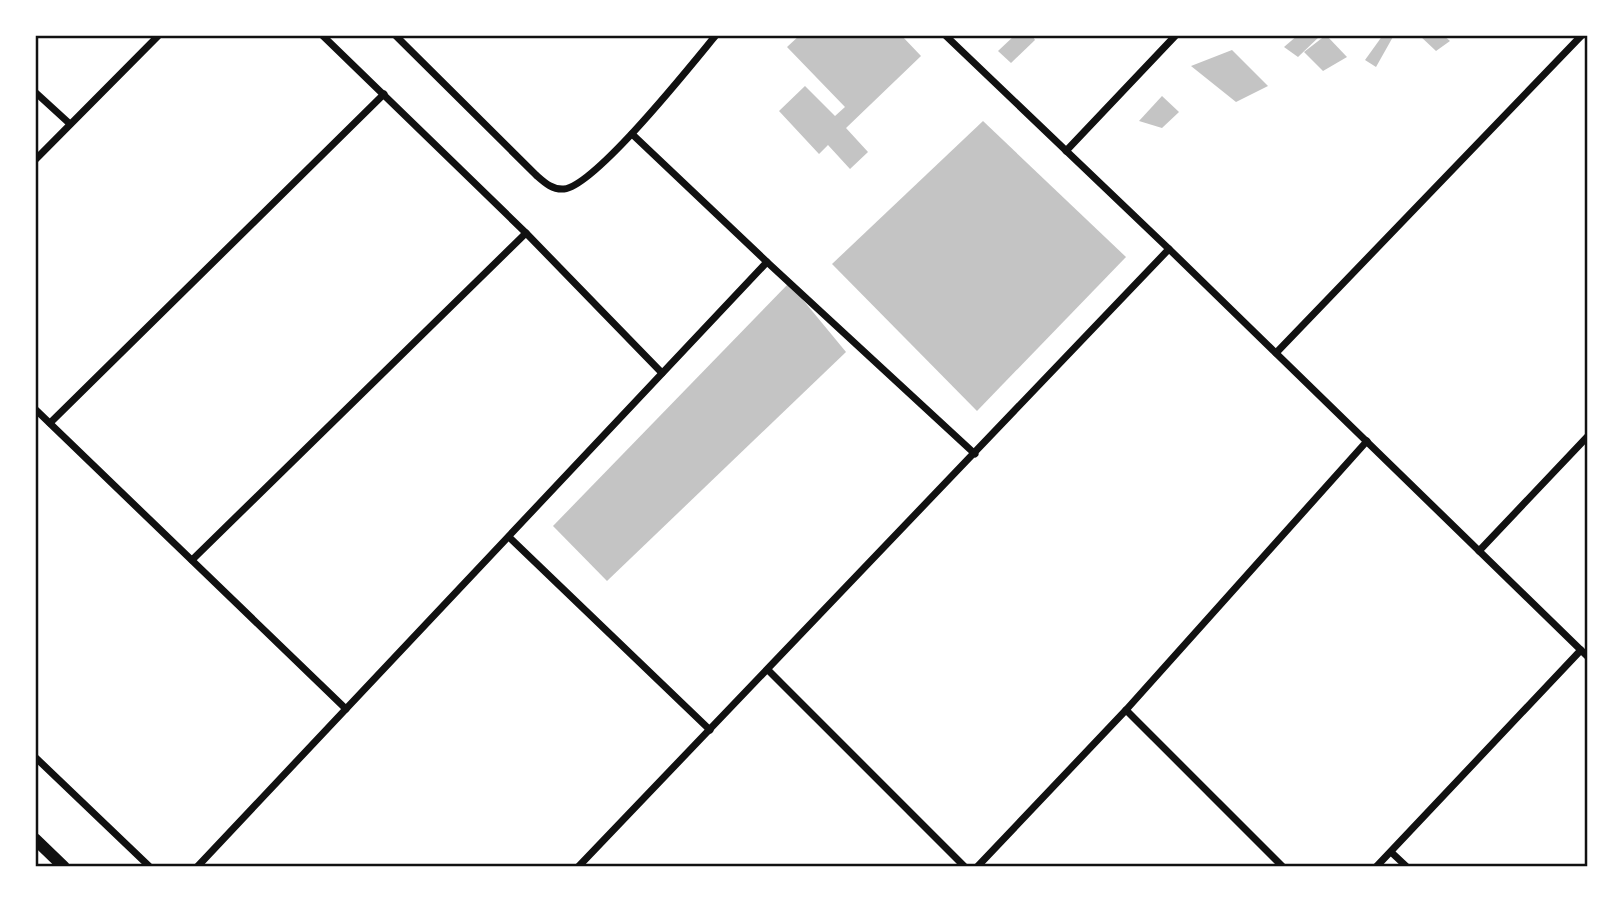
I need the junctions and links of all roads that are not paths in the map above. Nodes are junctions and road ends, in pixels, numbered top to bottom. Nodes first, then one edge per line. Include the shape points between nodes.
1 (159, 35) edge
2 (322, 35) edge
3 (395, 35) edge
4 (716, 35) edge
5 (945, 35) edge
6 (1176, 35) edge
7 (1582, 35) edge
8 (35, 92) edge
9 (384, 94) junction
10 (70, 124) junction
11 (632, 134) junction
12 (1066, 152) junction
13 (35, 160) edge
14 (526, 233) junction
15 (1169, 249) junction
16 (767, 262) junction
17 (1276, 353) junction
18 (662, 373) junction
19 (35, 409) edge
20 (50, 423) junction
21 (1588, 436) edge
22 (1367, 441) junction
23 (975, 454) junction
24 (509, 537) junction
25 (1479, 551) junction
26 (192, 560) junction
27 (1581, 650) junction
28 (1588, 657) edge
29 (768, 670) junction
30 (346, 709) junction
31 (1126, 710) junction
32 (710, 730) junction
33 (35, 757) edge
34 (35, 839) edge
35 (1391, 852) junction
36 (64, 867) edge
37 (150, 867) edge
38 (197, 867) edge
39 (578, 867) edge
40 (965, 867) edge
41 (977, 867) edge
42 (1283, 867) edge
43 (1376, 867) edge
44 (1407, 867) edge

1 - 10 street
2 - 9 street
3 - 11 street via 536,175 555,188 579,183
4 - 11 street
5 - 12 street
6 - 12 street
7 - 17 street
8 - 10 street
9 - 14 street
9 - 20 street
10 - 13 street
11 - 16 street
12 - 15 street
14 - 18 street
14 - 26 street
15 - 17 street
15 - 23 street
16 - 18 street
16 - 23 street
17 - 22 street
18 - 24 street
19 - 20 street
20 - 26 street
21 - 25 street
22 - 25 street
22 - 31 street
23 - 29 street
24 - 30 street
24 - 32 street
25 - 27 street
26 - 30 street
27 - 28 street
27 - 35 street
29 - 32 street
29 - 40 street
30 - 38 street
31 - 41 street
31 - 42 street
32 - 39 street
33 - 37 street
34 - 36 street
35 - 43 street
35 - 44 street

